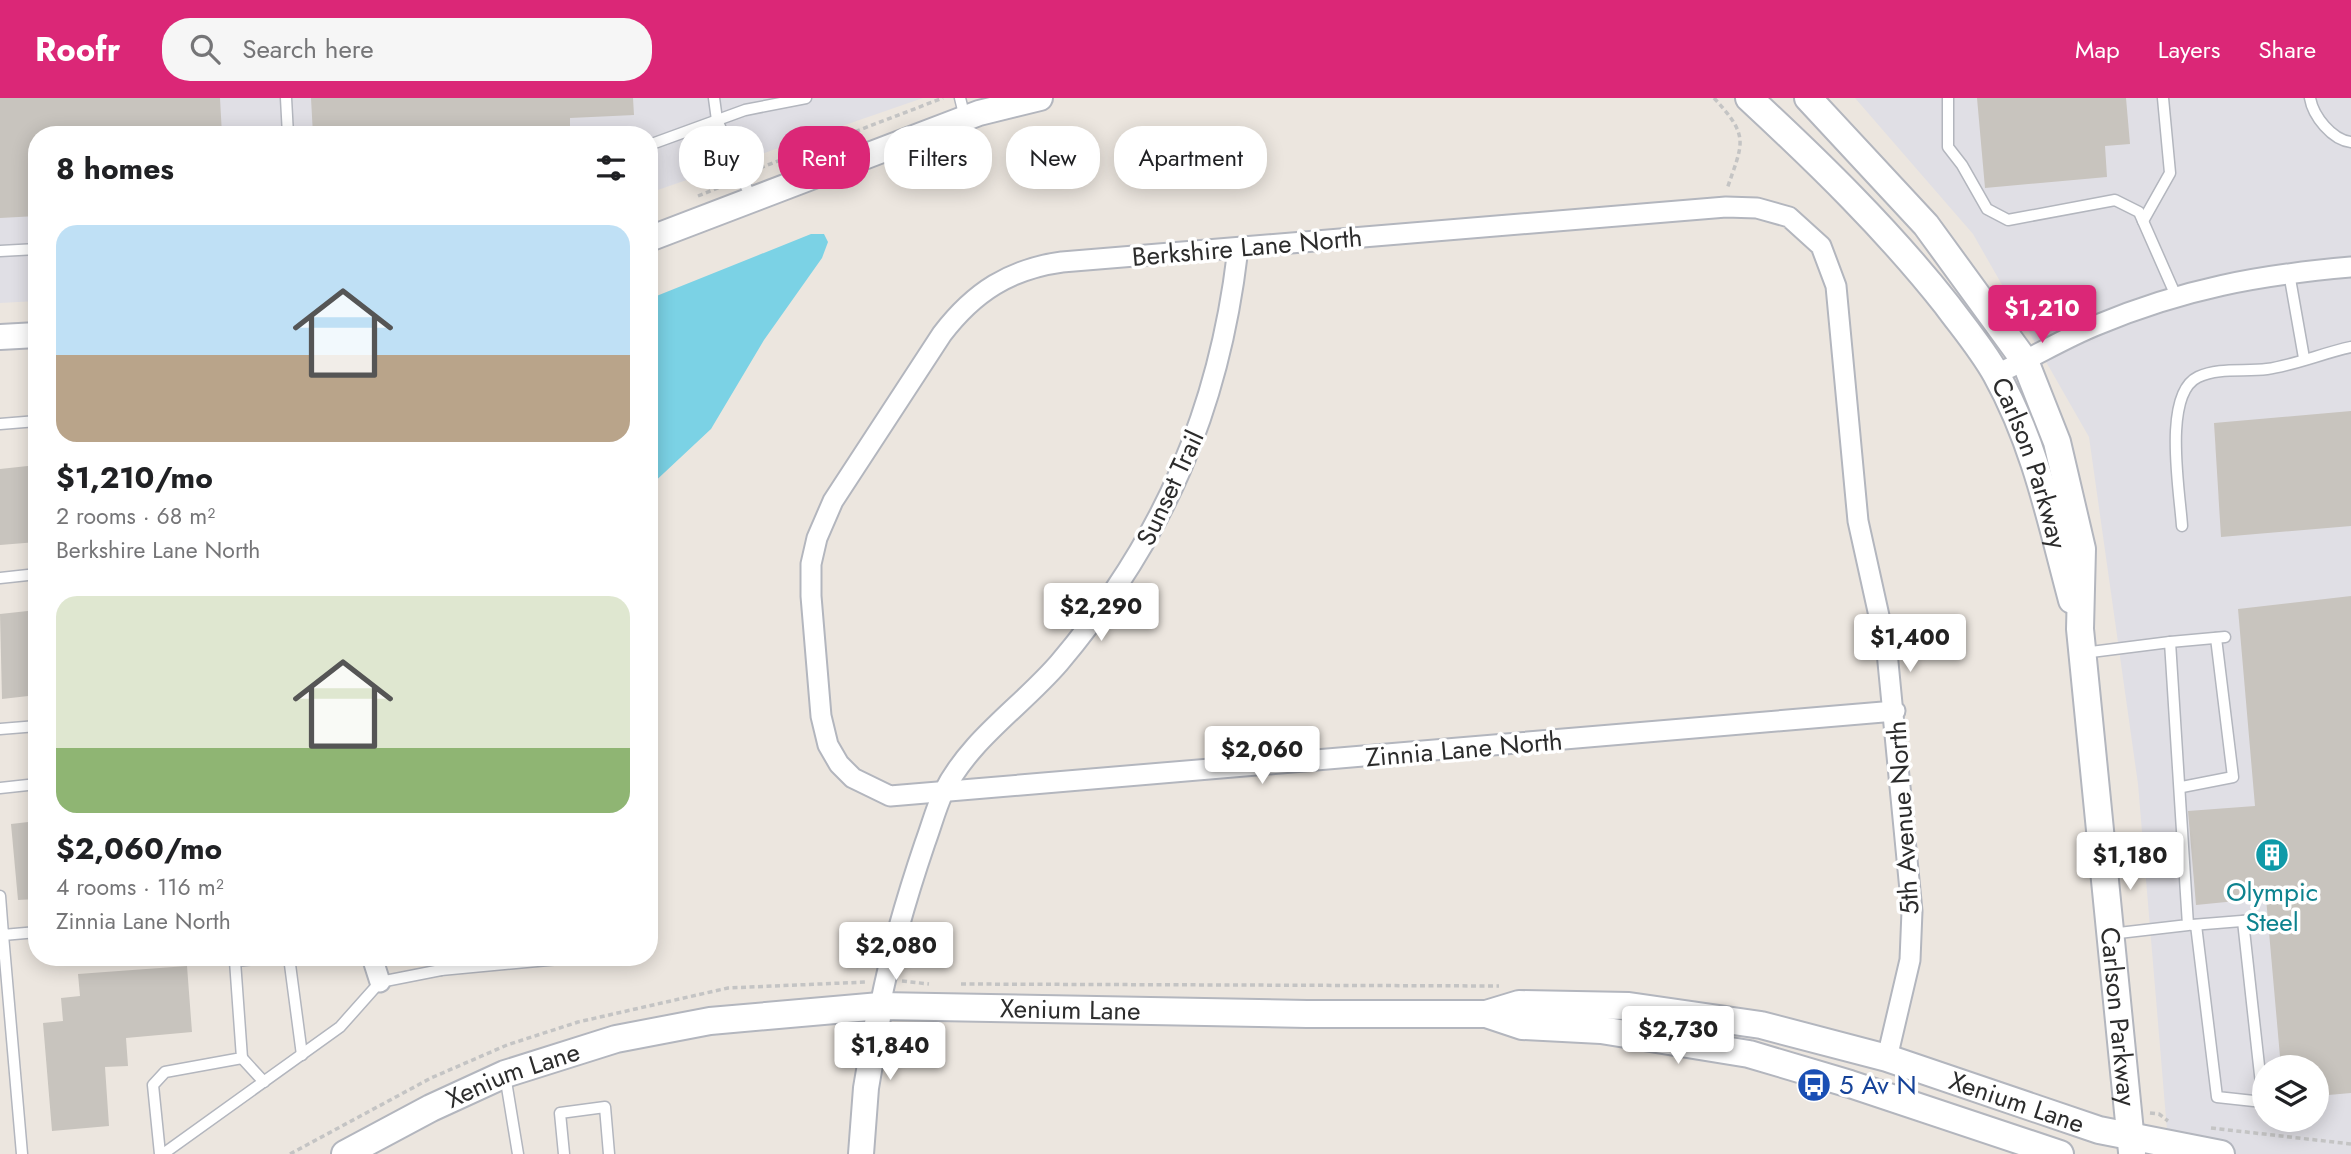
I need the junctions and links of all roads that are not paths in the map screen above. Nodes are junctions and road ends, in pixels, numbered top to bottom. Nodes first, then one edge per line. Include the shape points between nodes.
1 (286, 98) edge
2 (714, 98) edge
3 (806, 98) edge
4 (1040, 98) edge
5 (1749, 98) edge
6 (1808, 98) edge
7 (1948, 98) edge
8 (2163, 98) edge
9 (2310, 98) edge
10 (963, 108) edge
11 (717, 120) junction
12 (288, 126) edge
13 (658, 142) edge
14 (2351, 142) edge
15 (752, 199) junction
16 (2143, 221) junction
17 (658, 236) edge
18 (1238, 248) junction
19 (28, 249) edge
20 (0, 251) edge
21 (2351, 267) edge
22 (2289, 272) junction
23 (1836, 286) joint
24 (2176, 296) junction
25 (28, 335) edge
26 (0, 337) edge
27 (2351, 347) edge
28 (2304, 358) junction
29 (2025, 362) junction
30 (1996, 374) junction
31 (28, 422) edge
32 (0, 424) edge
33 (2182, 526) dead end
34 (28, 575) edge
35 (0, 578) edge
36 (811, 596) joint
37 (2081, 641) junction
38 (2170, 642) junction
39 (1895, 712) junction
40 (28, 727) edge
41 (0, 729) edge
42 (28, 785) edge
43 (2182, 787) junction
44 (0, 788) edge
45 (943, 793) junction
46 (0, 896) edge
47 (2192, 925) junction
48 (28, 933) edge
49 (2110, 934) junction
50 (4, 935) junction
51 (235, 966) edge
52 (290, 966) edge
53 (375, 966) edge
54 (441, 966) edge
55 (484, 966) edge
56 (441, 970) junction
57 (380, 982) junction
58 (880, 1006) junction
59 (1486, 1014) junction
60 (302, 1055) junction
61 (242, 1058) junction
62 (1887, 1058) junction
63 (505, 1074) junction
64 (264, 1082) junction
65 (2131, 1145) edge
66 (22, 1154) edge
67 (162, 1154) edge
68 (345, 1154) edge
69 (518, 1154) edge
70 (564, 1154) edge
71 (610, 1154) edge
72 (861, 1154) edge
73 (2060, 1154) edge
74 (2221, 1154) edge

1 - 12 lane
2 - 11 lane
3 - 11 lane
4 - 10 street
5 - 30 main road, Carlson Parkway via 1904,253
6 - 29 main road, Carlson Parkway via 1926,225
7 - 16 lane via 1948,147 1987,208 2008,220 2115,200 2139,212
8 - 16 lane via 2170,173
9 - 14 lane via 2312,112 2342,141
10 - 15 street
11 - 13 lane
11 - 15 lane
15 - 17 street
16 - 24 lane
18 - 23 street, Berkshire Lane North via 1757,208 1789,217 1821,246
18 - 36 street, Berkshire Lane North via 1048,264 1006,276 982,291 942,334 841,488 815,545
18 - 45 street, Sunset Trail via 1216,375 1187,457 1153,529 1092,622 1045,678 980,741
19 - 20 lane
21 - 22 street
22 - 24 street
22 - 28 lane
23 - 39 street, 5th Avenue North via 1857,521 1887,652
24 - 29 street via 2095,325
25 - 26 street
27 - 28 lane
28 - 33 lane via 2264,369 2222,371 2197,377 2188,385 2179,399 2176,418
29 - 30 street
29 - 37 main road, Carlson Parkway via 2057,442 2082,549
30 - 37 main road, Carlson Parkway via 2037,468
31 - 32 lane
34 - 35 lane
36 - 45 street, Zinnia Lane North via 821,716 828,745 839,764 862,785 881,793
37 - 38 lane
37 - 49 main road, Carlson Parkway
38 - 43 lane
38 - 43 lane via 2220,637 2233,777
39 - 45 street, Zinnia Lane North
39 - 62 street, 5th Avenue North via 1912,911 1910,960
40 - 41 lane
42 - 44 lane
43 - 47 lane via 2180,828
45 - 58 street, Sunset Trail via 892,949
46 - 50 lane
47 - 47 lane via 2249,920 2263,1102 2217,1097
47 - 49 lane
48 - 50 lane
49 - 65 main road, Carlson Parkway
50 - 66 lane
51 - 61 lane
52 - 60 lane
53 - 57 street
54 - 56 lane
55 - 56 lane
56 - 57 lane
57 - 60 lane via 340,1027
58 - 59 main road, Xenium Lane
58 - 63 main road, Xenium Lane via 770,1014 640,1033
58 - 72 street, Sunset Trail
59 - 62 main road, Xenium Lane via 1519,1004 1629,1006 1761,1025
59 - 73 main road, Xenium Lane via 1522,1026 1601,1030 1749,1054
60 - 64 lane
61 - 64 lane
61 - 67 lane via 165,1072 153,1085
62 - 65 main road, Xenium Lane
63 - 68 main road, Xenium Lane
63 - 69 lane
64 - 67 lane
65 - 74 main road, Xenium Lane
70 - 71 lane via 560,1114 605,1107

